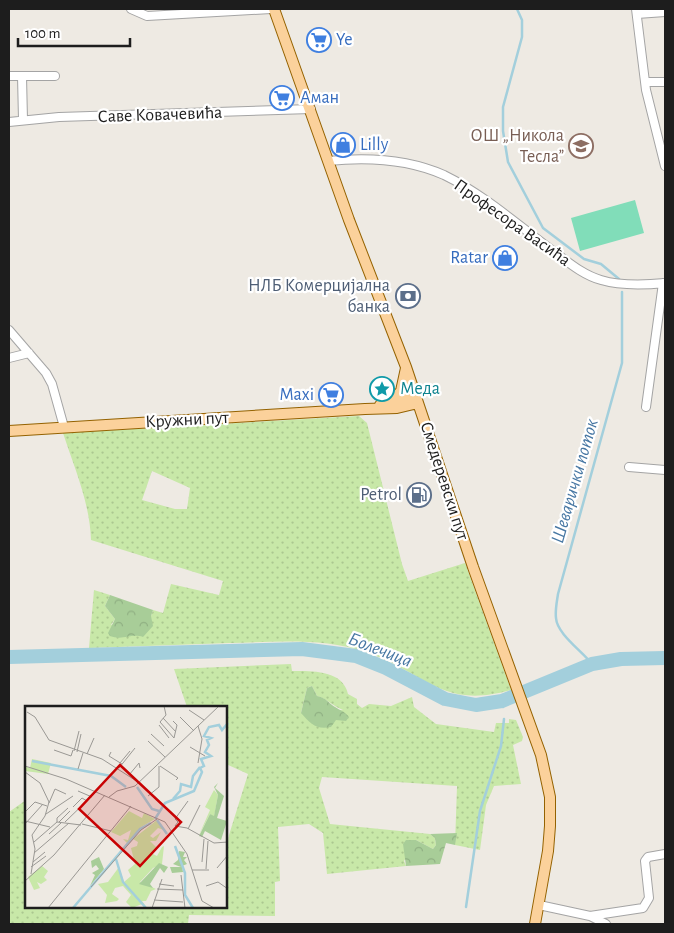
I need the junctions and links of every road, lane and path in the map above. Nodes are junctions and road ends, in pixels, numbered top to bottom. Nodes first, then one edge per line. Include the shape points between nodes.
1 (131, 9) edge
2 (273, 9) edge
3 (195, 11) edge
4 (637, 12) edge
5 (665, 12) edge
6 (9, 76) edge
7 (22, 76) junction
8 (55, 76) dead end
9 (645, 82) junction
10 (665, 82) edge
11 (311, 109) junction
12 (23, 120) junction
13 (9, 122) edge
14 (663, 146) edge
15 (328, 161) junction
16 (665, 166) edge
17 (664, 283) edge
18 (9, 330) edge
19 (30, 353) junction
20 (9, 358) edge
21 (406, 367) junction
22 (417, 400) junction
23 (394, 405) junction
24 (646, 407) dead end
25 (425, 422) junction
26 (64, 427) junction
27 (9, 431) edge
28 (629, 467) dead end
29 (665, 470) edge
30 (665, 854) edge
31 (539, 905) junction
32 (590, 916) junction
33 (535, 924) edge
34 (606, 924) edge

1 - 3 street via 147,16
2 - 3 street
2 - 11 main road, Смедеревски пут
4 - 5 street
4 - 9 street
6 - 7 street
7 - 8 street
7 - 12 street
9 - 10 street
9 - 14 street
11 - 12 street, Саве Ковачевића
11 - 15 main road, Смедеревски пут
12 - 13 street, Саве Ковачевића
14 - 16 street
15 - 17 street, Професора Васића via 356,158 428,169 484,200 590,276 613,283
15 - 21 main road, Смедеревски пут
17 - 24 street
18 - 19 street
19 - 20 street
19 - 26 street via 52,384
21 - 22 main road, Смедеревски пут
21 - 23 main road
22 - 23 main road, Кружни пут
22 - 25 main road, Смедеревски пут
23 - 25 main road via 412,412
23 - 26 main road, Кружни пут
25 - 31 main road, Смедеревски пут via 453,511 541,755 550,796 550,839
26 - 27 main road, Кружни пут
28 - 29 street
30 - 32 street via 648,857 644,862 649,898 643,908
31 - 32 street
31 - 33 main road, Смедеревски пут
32 - 34 street

